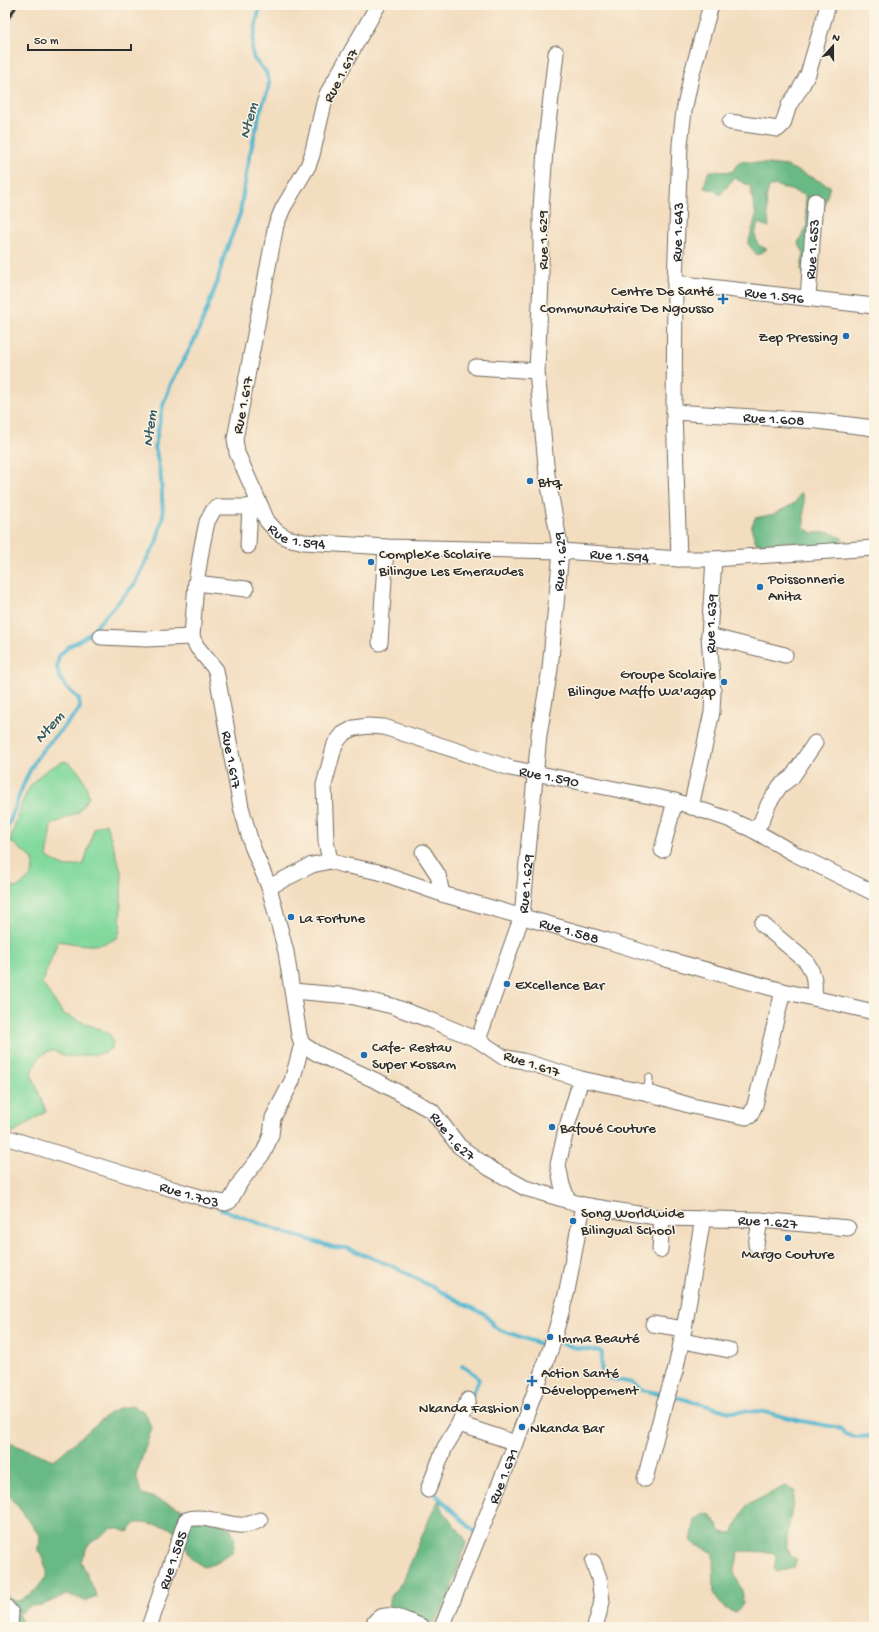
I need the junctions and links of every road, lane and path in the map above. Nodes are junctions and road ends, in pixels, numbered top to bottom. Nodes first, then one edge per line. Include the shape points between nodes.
1 (378, 5) edge
2 (711, 5) edge
3 (828, 5) edge
4 (556, 54) dead end
5 (730, 122) dead end
6 (815, 201) dead end
7 (675, 283) junction
8 (808, 298) junction
9 (874, 306) edge
10 (476, 366) dead end
11 (537, 371) junction
12 (674, 412) junction
13 (874, 428) edge
14 (256, 507) junction
15 (248, 546) dead end
16 (386, 547) junction
17 (874, 548) edge
18 (562, 551) junction
19 (679, 559) junction
20 (714, 559) junction
21 (196, 583) junction
22 (246, 590) dead end
23 (709, 636) junction
24 (101, 637) dead end
25 (192, 638) junction
26 (380, 643) dead end
27 (785, 655) dead end
28 (815, 743) dead end
29 (536, 774) junction
30 (675, 801) junction
31 (691, 806) junction
32 (753, 830) junction
33 (662, 850) dead end
34 (423, 852) dead end
35 (330, 861) junction
36 (269, 887) junction
37 (874, 893) edge
38 (442, 894) junction
39 (522, 916) junction
40 (762, 924) dead end
41 (783, 991) junction
42 (293, 992) junction
43 (814, 998) junction
44 (874, 1012) edge
45 (478, 1040) junction
46 (302, 1044) junction
47 (649, 1078) dead end
48 (582, 1079) junction
49 (648, 1093) junction
50 (5, 1137) edge
51 (576, 1203) junction
52 (662, 1218) junction
53 (703, 1218) junction
54 (760, 1220) junction
55 (848, 1228) dead end
56 (756, 1245) dead end
57 (660, 1250) dead end
58 (653, 1324) dead end
59 (684, 1335) junction
60 (729, 1350) dead end
61 (468, 1400) dead end
62 (459, 1424) junction
63 (516, 1443) junction
64 (645, 1479) dead end
65 (428, 1490) dead end
66 (260, 1520) dead end
67 (593, 1562) dead end
68 (5, 1606) edge
69 (10, 1627) edge
70 (149, 1627) edge
71 (372, 1627) edge
72 (422, 1627) edge
73 (443, 1627) edge
74 (595, 1627) edge

1 - 14 street, Rue 1.617 via 327,94 308,166 283,208 273,237 235,439 237,453
2 - 7 street, Rue 1.643 via 684,111 679,152
3 - 5 street via 808,74 789,105 783,124 778,129
4 - 11 street, Rue 1.629 via 541,209
6 - 8 street, Rue 1.653
7 - 8 street, Rue 1.596
7 - 12 street, Rue 1.643
8 - 9 street, Rue 1.596
10 - 11 street
11 - 18 street, Rue 1.629 via 547,475
12 - 13 street, Rue 1.608 via 818,421
12 - 19 street, Rue 1.643
14 - 15 street
14 - 16 street, Rue 1.594 via 277,532 288,538 304,542
14 - 21 street via 224,506 214,509 207,522
16 - 18 street, Rue 1.594
16 - 26 street
17 - 20 street, Rue 1.594
18 - 19 street, Rue 1.594
18 - 29 street, Rue 1.629
19 - 20 street, Rue 1.594
20 - 23 street, Rue 1.639
21 - 22 street
21 - 25 street
23 - 27 street
23 - 31 street, Rue 1.639 via 712,712
24 - 25 street
25 - 36 street, Rue 1.617 via 216,670 241,807 252,846
28 - 32 street via 792,777 780,786 761,822
29 - 30 street, Rue 1.590
29 - 35 street, Rue 1.590 via 384,727 354,728 343,734 336,744 324,785 326,841
29 - 39 street, Rue 1.629
30 - 31 street, Rue 1.590
30 - 33 street
31 - 32 street, Rue 1.590
32 - 37 street, Rue 1.590
34 - 38 street via 438,875
35 - 36 street, Rue 1.588 via 312,865
35 - 38 street, Rue 1.588 via 379,872
36 - 42 street, Rue 1.617 via 286,952
38 - 39 street, Rue 1.588
39 - 41 street, Rue 1.588
39 - 45 street, Rue 1.629
40 - 43 street via 806,961 815,981
41 - 43 street, Rue 1.588
41 - 49 street, Rue 1.617 via 763,1075 750,1116 692,1106
42 - 45 street, Rue 1.617 via 350,996 392,1006
42 - 46 street via 298,1035
43 - 44 street, Rue 1.588
45 - 48 street, Rue 1.617 via 503,1057
46 - 50 street, Rue 1.703 via 292,1081 273,1118 271,1136 264,1152 226,1203
46 - 51 street, Rue 1.627 via 432,1111 458,1146 489,1168 525,1188
47 - 49 lane
48 - 49 street, Rue 1.617
48 - 51 street via 558,1165 562,1185
51 - 52 street, Rue 1.627
51 - 63 street, Rue 1.671 via 567,1291 551,1348
52 - 53 street, Rue 1.627
52 - 57 street
53 - 54 street, Rue 1.627
53 - 59 street
54 - 55 street, Rue 1.627
54 - 56 street
58 - 59 street
59 - 60 street
59 - 64 street
61 - 62 street
62 - 63 street
62 - 65 street via 444,1447
63 - 73 street, Rue 1.671
66 - 70 street, Rue 1.585 via 240,1525 199,1517 186,1520
67 - 74 street via 599,1578 602,1602
68 - 69 street via 11,1612
71 - 72 street via 374,1621 384,1616 393,1616

